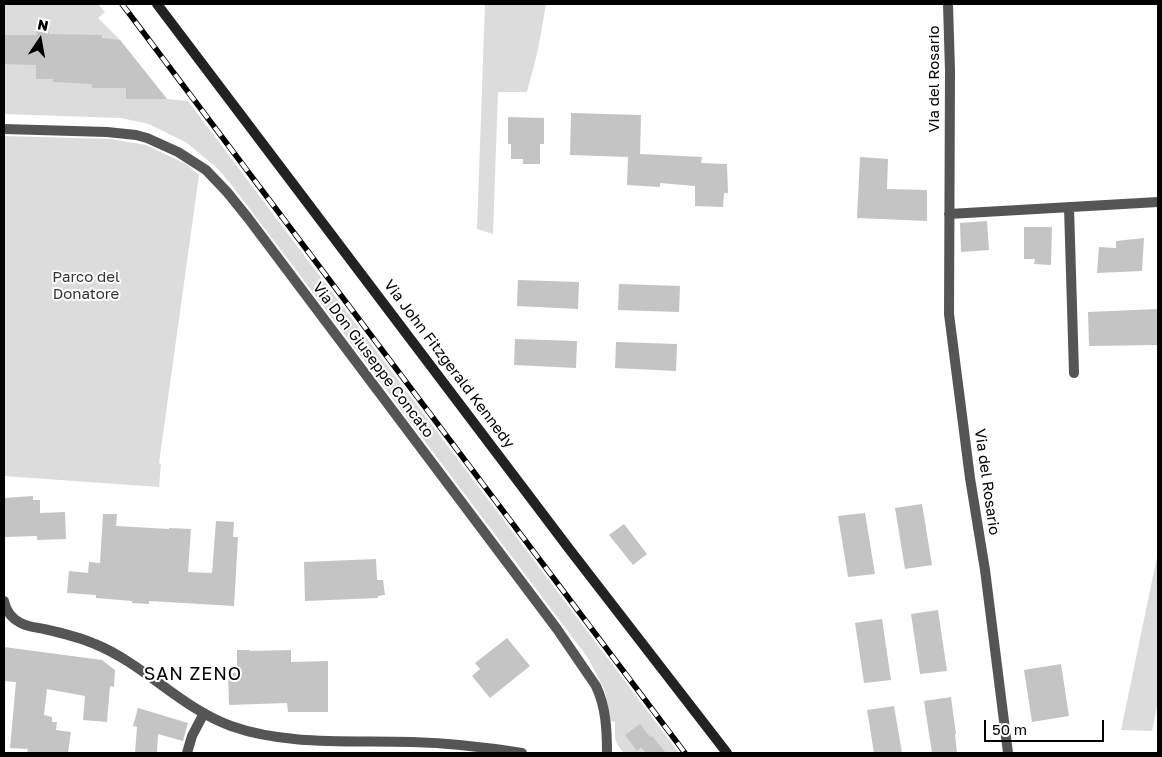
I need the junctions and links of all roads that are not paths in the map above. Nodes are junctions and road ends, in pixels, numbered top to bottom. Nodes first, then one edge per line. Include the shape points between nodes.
1 (157, 4) edge
2 (948, 4) edge
3 (4, 129) edge
4 (1158, 202) edge
5 (1069, 207) junction
6 (950, 214) junction
7 (1074, 373) dead end
8 (4, 601) edge
9 (7, 617) edge
10 (204, 714) junction
11 (719, 741) junction
12 (187, 753) edge
13 (522, 753) edge
14 (607, 753) edge
15 (727, 753) edge
16 (734, 753) edge
17 (1008, 753) edge

1 - 11 main road, Via John Fitzgerald Kennedy
2 - 6 street, Via del Rosario
3 - 14 street, Via Don Giuseppe Concato via 136,135 178,152 217,181 558,629 600,694
4 - 5 street
5 - 6 street
5 - 7 street
6 - 17 street, Via del Rosario via 949,314
8 - 9 street
9 - 10 street via 107,649
10 - 12 street
10 - 13 street via 235,728 272,736 466,745
11 - 15 main road, Via John Fitzgerald Kennedy
11 - 16 main road, Via John Fitzgerald Kennedy

